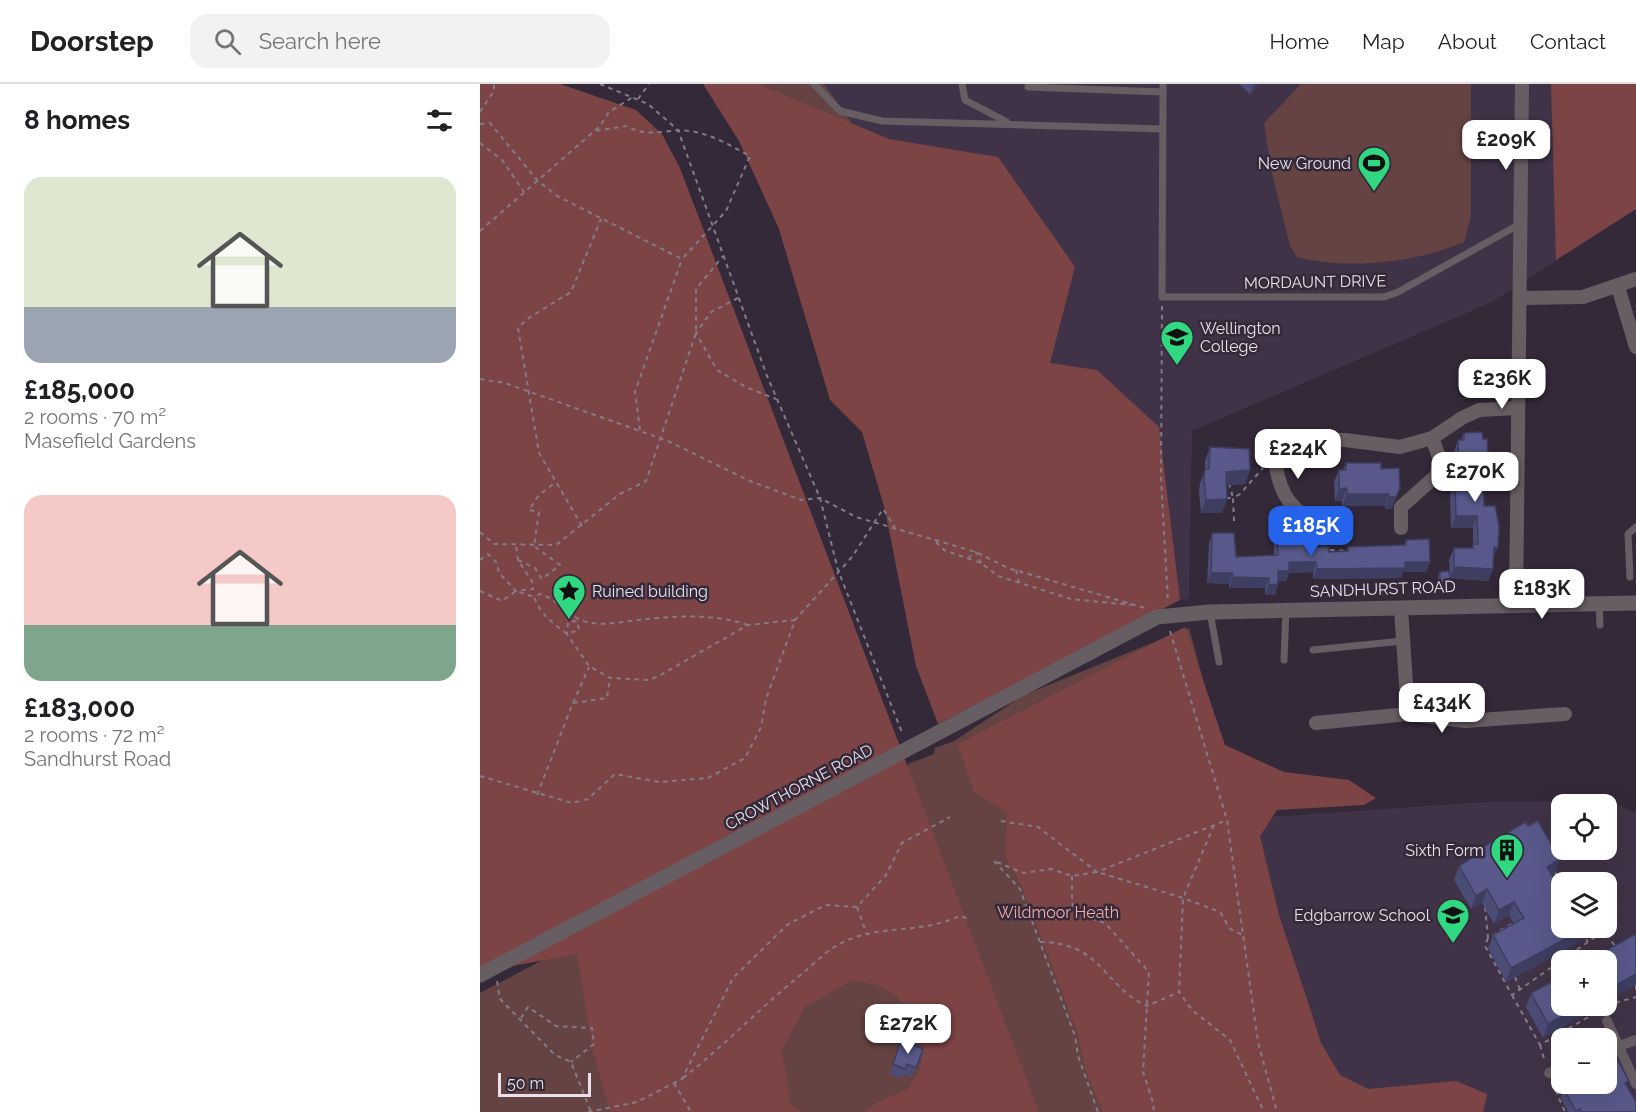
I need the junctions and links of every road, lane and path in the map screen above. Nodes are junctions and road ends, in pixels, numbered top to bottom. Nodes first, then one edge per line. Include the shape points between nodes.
1 (494, 84) edge
2 (600, 84) edge
3 (649, 84) edge
4 (814, 84) edge
5 (962, 84) edge
6 (1522, 84) edge
7 (1028, 87) dead end
8 (1163, 88) edge
9 (633, 97) junction
10 (638, 99) junction
11 (480, 112) edge
12 (480, 124) edge
13 (1012, 124) junction
14 (1163, 129) junction
15 (678, 130) junction
16 (594, 131) junction
17 (480, 143) edge
18 (537, 180) junction
19 (524, 192) junction
20 (601, 219) junction
21 (1522, 223) junction
22 (711, 225) junction
23 (480, 231) edge
24 (723, 256) junction
25 (682, 259) junction
26 (1636, 279) edge
27 (1618, 287) junction
28 (1162, 297) junction
29 (738, 298) junction
30 (1521, 298) junction
31 (696, 333) junction
32 (1636, 347) edge
33 (480, 379) edge
34 (529, 391) junction
35 (777, 399) junction
36 (1517, 408) junction
37 (640, 431) junction
38 (661, 438) junction
39 (1432, 438) junction
40 (1274, 463) junction
41 (1228, 478) edge
42 (556, 482) junction
43 (820, 498) junction
44 (1221, 498) edge
45 (1233, 498) junction
46 (1314, 519) joint
47 (1234, 521) dead end
48 (873, 522) junction
49 (582, 526) junction
50 (1636, 527) edge
51 (895, 528) junction
52 (1401, 528) dead end
53 (480, 532) edge
54 (933, 540) junction
55 (516, 545) junction
56 (534, 546) junction
57 (976, 552) junction
58 (1350, 552) edge
59 (968, 558) junction
60 (480, 560) edge
61 (518, 560) junction
62 (981, 563) junction
63 (1008, 568) junction
64 (838, 570) junction
65 (1016, 570) junction
66 (1004, 577) junction
67 (1630, 577) dead end
68 (1019, 582) junction
69 (480, 591) edge
70 (516, 591) junction
71 (534, 597) junction
72 (1599, 602) junction
73 (1516, 603) junction
74 (1636, 603) edge
75 (1136, 606) junction
76 (1145, 609) dead end
77 (1401, 609) junction
78 (1286, 610) junction
79 (1210, 612) junction
80 (578, 620) junction
81 (795, 620) junction
82 (1169, 620) junction
83 (748, 625) junction
84 (1600, 626) dead end
85 (1134, 629) joint
86 (567, 634) junction
87 (1403, 641) junction
88 (1313, 650) dead end
89 (1284, 660) dead end
90 (1219, 662) dead end
91 (589, 666) junction
92 (610, 678) junction
93 (573, 703) junction
94 (1408, 714) junction
95 (1565, 714) dead end
96 (1316, 723) dead end
97 (917, 749) junction
98 (480, 776) edge
99 (537, 795) junction
100 (950, 817) dead end
101 (1227, 820) junction
102 (1001, 821) dead end
103 (1214, 825) junction
104 (1555, 866) edge
105 (1097, 872) junction
106 (1556, 872) edge
107 (1072, 876) junction
108 (1183, 897) junction
109 (856, 907) junction
110 (1485, 907) dead end
111 (970, 919) dead end
112 (1516, 921) edge
113 (867, 934) junction
114 (1245, 936) junction
115 (1488, 938) junction
116 (1585, 938) edge
117 (1594, 938) edge
118 (1609, 938) edge
119 (1040, 942) junction
120 (1588, 942) junction
121 (1576, 950) edge
122 (1621, 953) edge
123 (1551, 968) edge
124 (496, 973) dead end
125 (480, 975) edge
126 (1515, 977) edge
127 (1636, 985) edge
128 (1520, 990) junction
129 (1179, 992) junction
130 (1636, 992) edge
131 (1512, 995) junction
132 (1618, 995) edge
133 (1636, 997) edge
134 (1622, 1001) junction
135 (1617, 1003) edge
136 (1147, 1006) junction
137 (1590, 1016) edge
138 (520, 1018) junction
139 (1566, 1018) edge
140 (1607, 1021) dead end
141 (1572, 1026) junction
142 (1636, 1040) edge
143 (1617, 1051) edge
144 (1621, 1051) junction
145 (571, 1062) junction
146 (1636, 1063) edge
147 (682, 1079) junction
148 (674, 1083) junction
149 (1636, 1083) edge
150 (590, 1112) edge
151 (691, 1112) edge
152 (1098, 1112) edge
153 (1153, 1112) edge
154 (1264, 1112) edge
155 (1276, 1112) edge

1 - 11 path via 494,91
2 - 9 path
3 - 10 path
4 - 13 lane via 840,111 882,121
5 - 13 lane via 965,100
6 - 21 street
7 - 8 lane
8 - 14 lane
9 - 10 path
9 - 16 path via 609,112
10 - 15 path
12 - 18 path via 490,123
13 - 14 lane
14 - 28 lane
15 - 16 path via 639,133 627,126
15 - 22 path
15 - 22 path via 720,140 750,156 726,211
16 - 18 path
17 - 19 path via 502,160
18 - 19 path
18 - 20 path via 557,196
19 - 23 path
20 - 25 path
20 - 34 path via 571,292 518,328
21 - 28 lane, MORDAUNT DRIVE via 1384,297
21 - 30 street
22 - 24 path
22 - 25 path
24 - 29 path
24 - 31 path via 696,289
25 - 37 path via 635,392
26 - 27 street
27 - 30 street via 1583,297
27 - 32 street
28 - 82 path via 1162,500
29 - 31 path via 711,312
29 - 35 path
30 - 36 street
31 - 35 path via 717,370
31 - 38 path
33 - 34 path via 505,382
34 - 37 path
34 - 42 path via 539,453
35 - 43 path
36 - 39 street via 1479,410
36 - 73 street
37 - 38 path
38 - 43 path via 750,481 801,500
38 - 49 path via 646,481 620,494
39 - 40 street via 1400,447 1345,440 1270,439
39 - 52 street via 1440,460 1436,476 1401,507
40 - 45 path via 1255,474
40 - 46 street via 1296,509
41 - 45 path
42 - 49 path
42 - 56 path via 539,495 529,510 539,512
43 - 48 path
43 - 64 path
44 - 45 path
45 - 47 path
46 - 58 path via 1317,544 1329,550
48 - 51 path
48 - 51 path via 883,509
48 - 64 path via 852,557
49 - 56 path via 556,545
50 - 67 lane via 1628,534
51 - 54 path
53 - 55 path via 494,544
54 - 57 path
54 - 59 path via 944,550
55 - 56 path
55 - 61 path
56 - 61 path via 560,565 542,579 535,568
57 - 59 path
57 - 62 path
57 - 63 path
59 - 62 path
60 - 70 path via 488,554
61 - 70 path via 533,589
62 - 66 path
63 - 65 path
63 - 66 path
64 - 81 path
64 - 97 path
65 - 68 path
65 - 75 path
66 - 68 path
68 - 75 path via 1071,599
69 - 70 path via 502,602
70 - 71 path
71 - 80 path via 552,597
71 - 86 path via 538,609
72 - 73 street, SANDHURST ROAD
72 - 74 street, SANDHURST ROAD
72 - 84 lane
73 - 77 street, SANDHURST ROAD
75 - 76 path
77 - 78 street, SANDHURST ROAD
77 - 87 street
78 - 79 street, SANDHURST ROAD
78 - 89 lane
79 - 82 street, SANDHURST ROAD
79 - 90 lane
80 - 83 path via 617,624 725,617
80 - 86 path via 568,622
80 - 86 path via 579,630
81 - 83 path
81 - 99 path via 766,699 761,727 745,758 708,778 659,782 615,774 588,799 572,803
82 - 85 street, SANDHURST ROAD
82 - 101 path
83 - 92 path via 657,677
85 - 97 street, CROWTHORNE ROAD
86 - 91 path
87 - 88 lane
87 - 94 street
91 - 92 path
91 - 93 path
92 - 93 path via 607,698
93 - 99 path
94 - 95 street via 1465,721
94 - 96 street
97 - 125 street, CROWTHORNE ROAD
98 - 99 path
100 - 109 path via 902,843 886,875
101 - 103 path
101 - 114 path
102 - 105 path via 1038,827
103 - 105 path
103 - 108 path
104 - 106 path
105 - 107 path
105 - 108 path
107 - 119 path via 1051,868 1023,873 994,861 1020,889
107 - 136 path via 1072,903 1077,914 1105,923 1149,972
108 - 114 path via 1220,912 1230,929
108 - 129 path
109 - 113 path
109 - 147 path via 825,905 787,925 733,978
110 - 115 path
111 - 113 path via 959,916 940,925
112 - 115 path
113 - 147 path via 837,946 770,999 720,1049
114 - 155 path via 1258,1042
115 - 131 path via 1485,946
116 - 120 path
117 - 120 path
118 - 122 path
119 - 136 path via 1060,942 1079,950
119 - 152 path
120 - 121 path
123 - 128 path
124 - 138 path via 500,999
126 - 128 path
127 - 130 path
128 - 131 path
129 - 136 path
129 - 154 path via 1192,1010 1230,1040
131 - 141 path via 1540,1045
132 - 134 path
133 - 134 path
134 - 135 path
136 - 153 path via 1143,1072
137 - 141 path
138 - 145 path via 555,1055
138 - 145 path via 528,1007 556,1026 592,1028 594,1044
139 - 141 path
140 - 144 street
142 - 144 street
143 - 144 street
144 - 146 street
144 - 149 street
145 - 150 path
147 - 148 path
148 - 150 path via 637,1102
148 - 151 path

